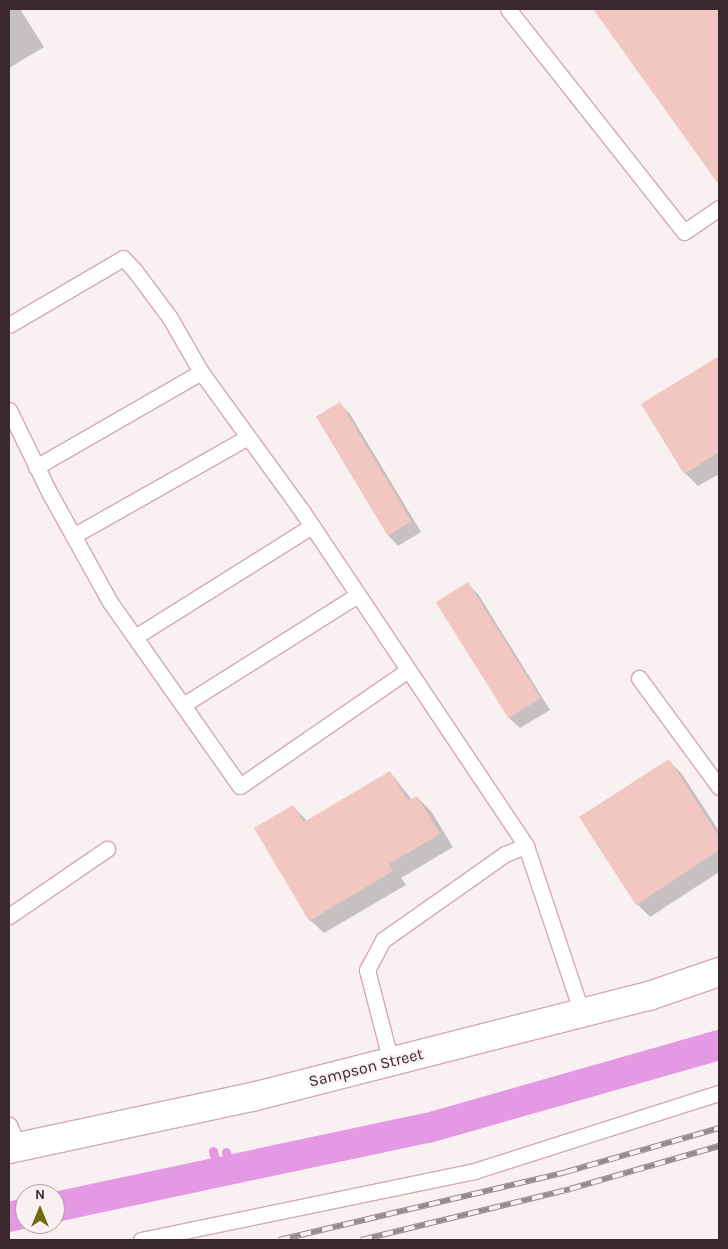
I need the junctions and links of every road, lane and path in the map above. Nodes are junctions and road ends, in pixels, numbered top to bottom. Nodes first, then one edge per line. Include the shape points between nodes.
1 (508, 9) edge
2 (719, 208) edge
3 (9, 325) edge
4 (201, 372) junction
5 (9, 410) edge
6 (248, 437) junction
7 (36, 467) junction
8 (312, 526) junction
9 (73, 536) junction
10 (358, 595) junction
11 (135, 637) junction
12 (408, 670) junction
13 (639, 678) dead end
14 (183, 705) junction
15 (719, 787) edge
16 (526, 846) junction
17 (107, 849) dead end
18 (9, 916) edge
19 (719, 972) edge
20 (582, 1013) junction
21 (391, 1062) junction
22 (719, 1093) edge
23 (12, 1140) edge
24 (141, 1240) edge

1 - 2 lane via 684,232
3 - 4 lane via 123,258 170,318
4 - 6 lane
4 - 7 lane
5 - 7 lane
6 - 8 lane
6 - 9 lane
7 - 9 lane
8 - 10 lane
8 - 11 lane
9 - 11 lane via 110,602
10 - 12 lane
10 - 14 lane
11 - 14 lane
12 - 14 lane via 240,786
12 - 16 lane
13 - 15 lane
16 - 20 lane
16 - 21 lane via 505,854 383,940 367,970
17 - 18 lane
19 - 20 street, Sampson Street
20 - 21 street, Sampson Street
21 - 23 street, Sampson Street via 252,1097
22 - 24 lane via 474,1171

